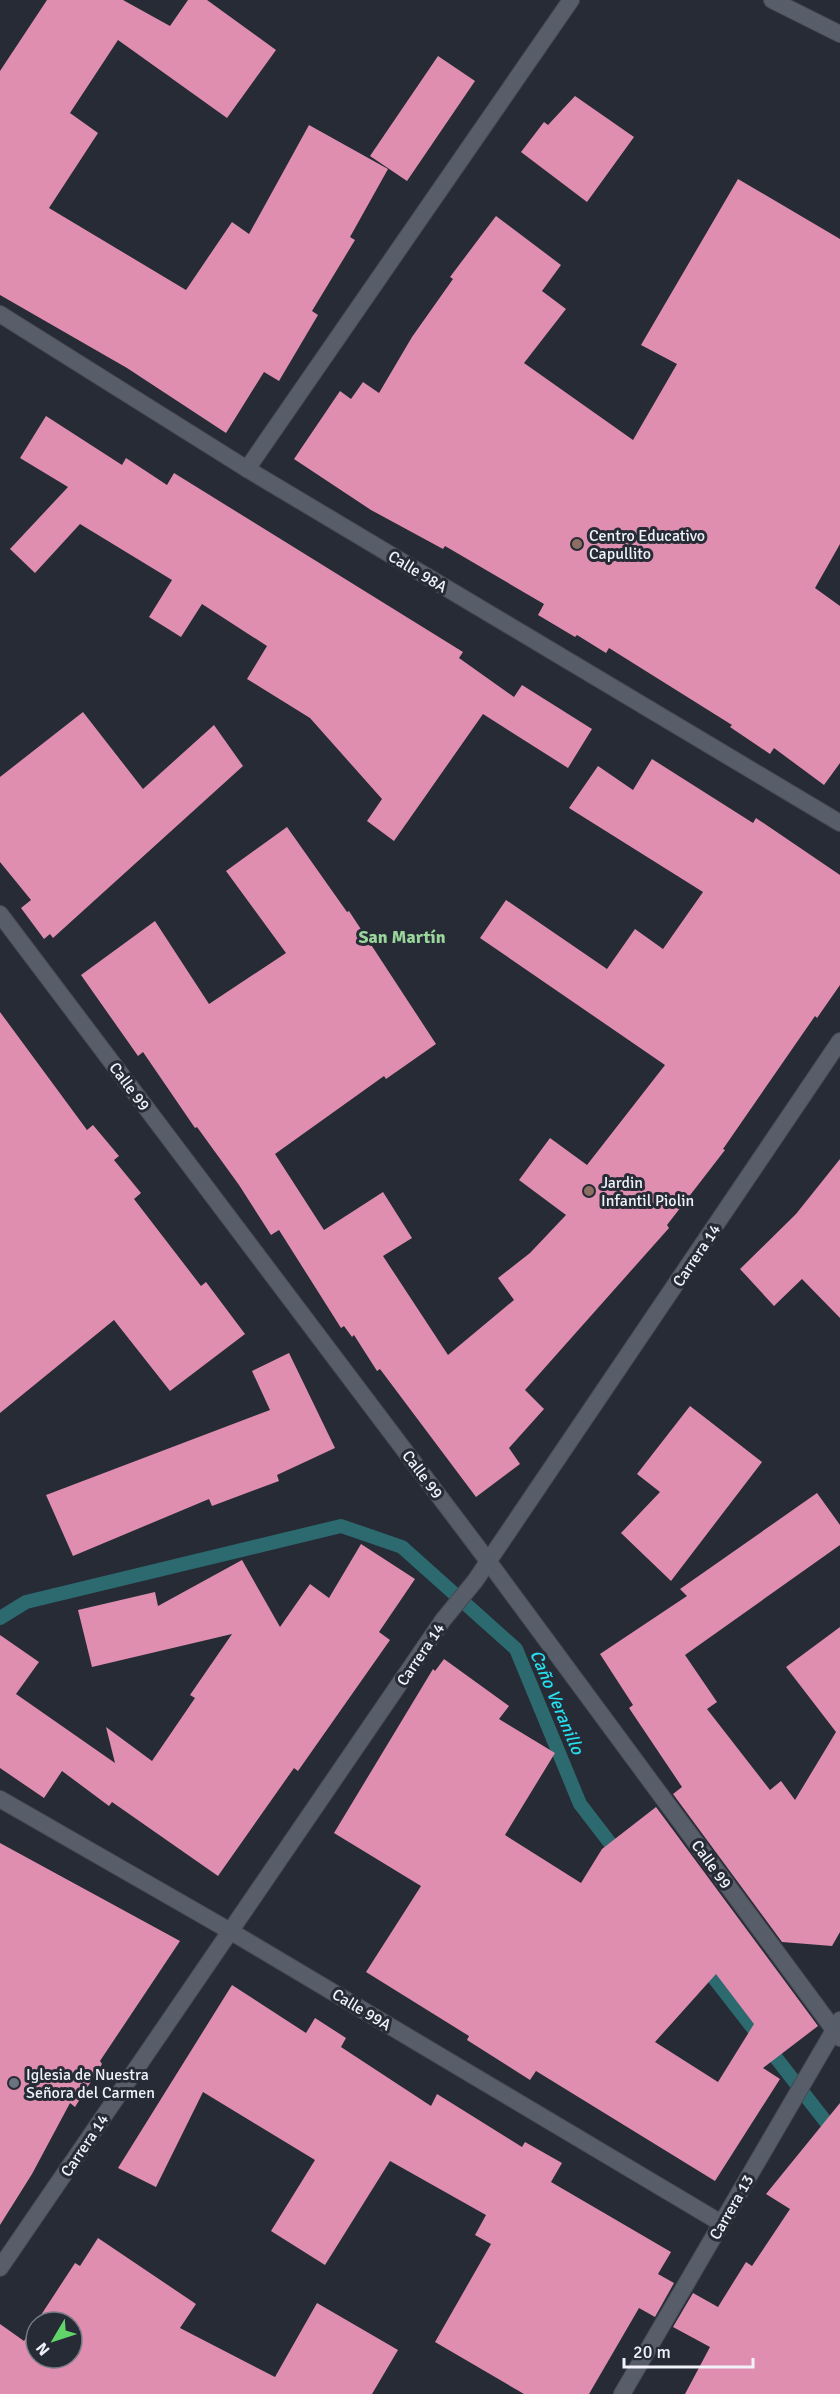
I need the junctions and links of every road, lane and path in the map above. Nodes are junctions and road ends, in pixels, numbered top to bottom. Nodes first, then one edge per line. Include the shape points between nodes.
1 (571, 0) edge
2 (772, 0) edge
3 (840, 34) edge
4 (0, 314) edge
5 (247, 469) junction
6 (840, 823) edge
7 (0, 914) edge
8 (840, 1041) edge
9 (488, 1561) junction
10 (0, 1799) edge
11 (230, 1931) junction
12 (838, 2030) edge
13 (721, 2223) junction
14 (0, 2268) edge
15 (622, 2394) edge

1 - 5 street
2 - 3 street
4 - 5 street, Calle 98A
5 - 6 street, Calle 98A
7 - 9 street, Calle 99
8 - 9 street, Carrera 14
9 - 11 street, Carrera 14 via 443,1620
9 - 12 street, Calle 99
10 - 11 street, Calle 99A
11 - 13 street, Calle 99A
11 - 14 street, Carrera 14
12 - 13 street, Carrera 13
13 - 15 street, Carrera 13

